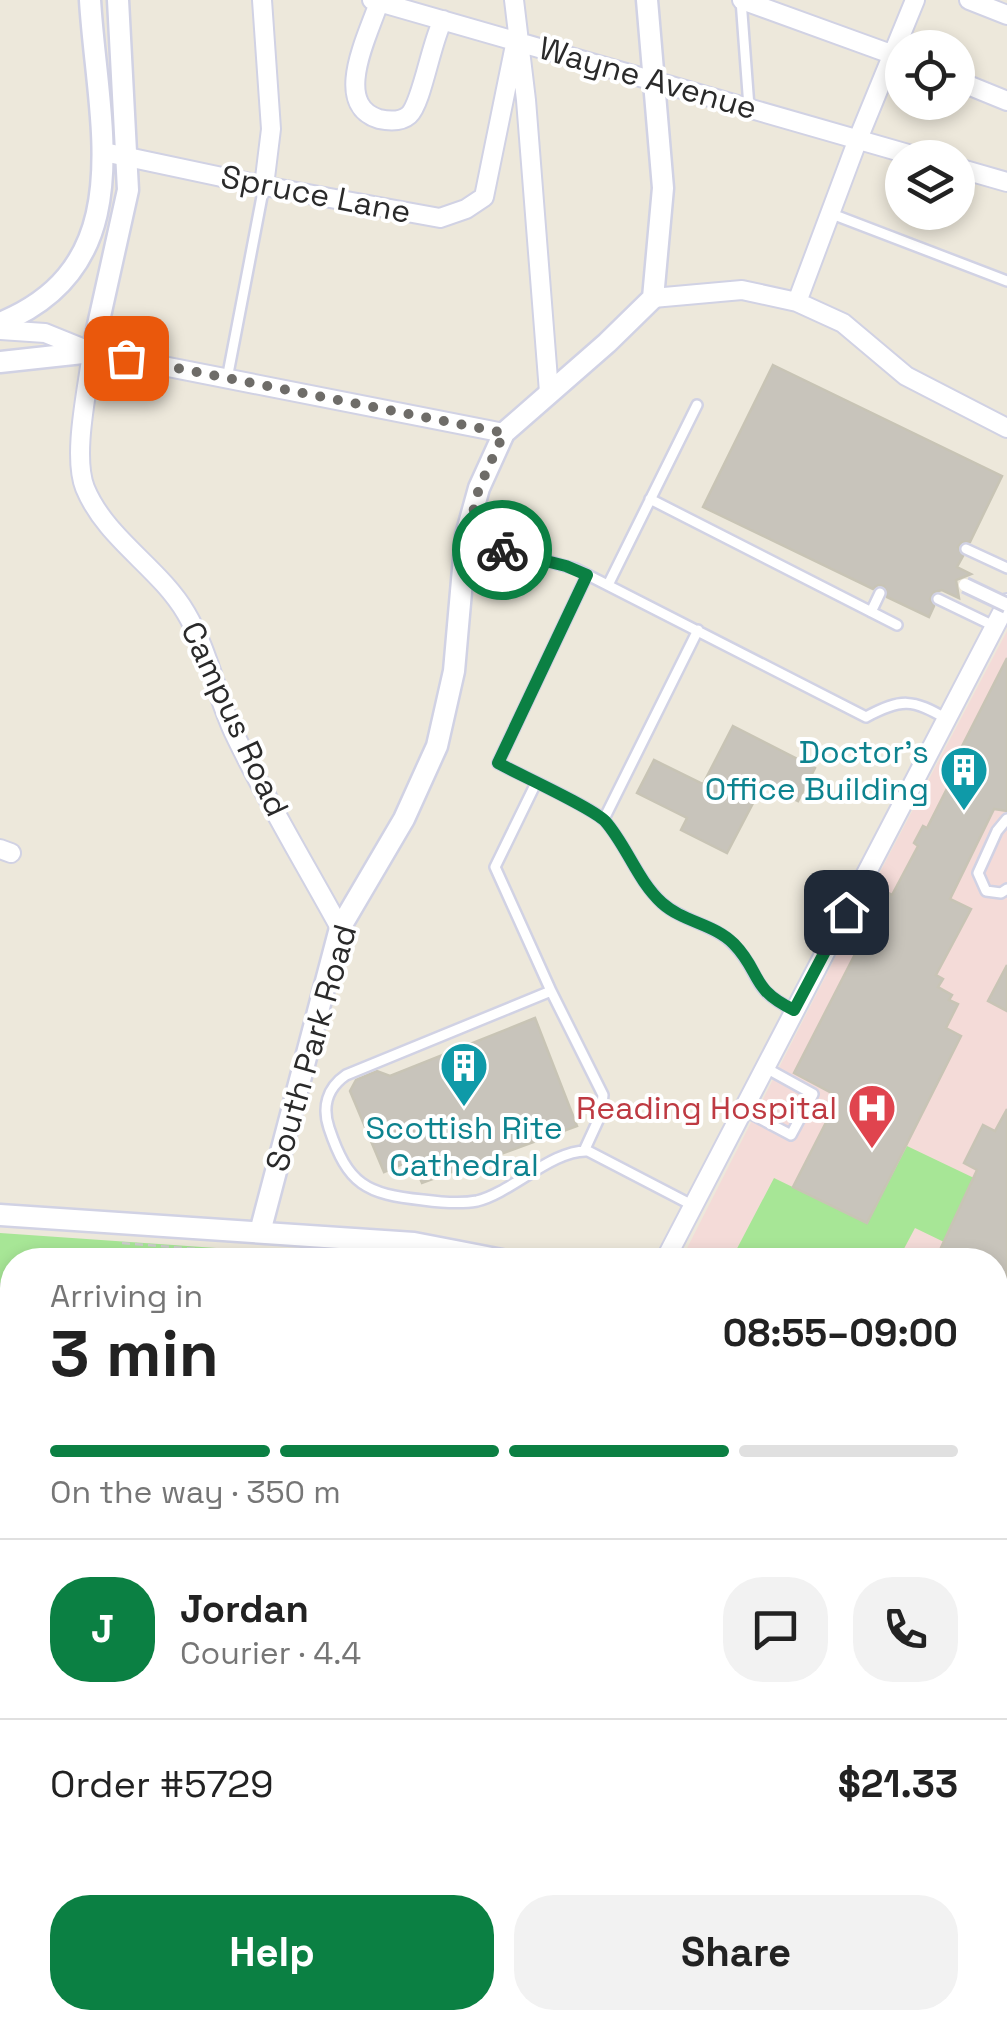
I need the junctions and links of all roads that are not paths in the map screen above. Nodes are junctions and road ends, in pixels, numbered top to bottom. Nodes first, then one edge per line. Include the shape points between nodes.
1 (90, 0) edge
2 (118, 0) edge
3 (262, 0) edge
4 (514, 0) edge
5 (646, 0) edge
6 (742, 0) edge
7 (915, 0) edge
8 (969, 0) edge
9 (376, 1) edge
10 (1007, 15) edge
11 (443, 20) junction
12 (905, 30) edge
13 (516, 40) junction
14 (885, 52) edge
15 (652, 80) junction
16 (885, 82) edge
17 (975, 88) edge
18 (1007, 101) edge
19 (749, 107) junction
20 (858, 139) junction
21 (885, 147) edge
22 (104, 152) junction
23 (127, 156) junction
24 (975, 173) edge
25 (1007, 182) edge
26 (264, 186) junction
27 (832, 214) junction
28 (93, 229) junction
29 (119, 238) junction
30 (1007, 282) edge
31 (652, 298) junction
32 (797, 302) junction
33 (0, 327) edge
34 (92, 352) junction
35 (0, 362) edge
36 (227, 379) junction
37 (549, 392) junction
38 (697, 405) dead end
39 (1007, 428) edge
40 (504, 433) junction
41 (650, 499) junction
42 (465, 545) junction
43 (966, 549) dead end
44 (1007, 568) edge
45 (587, 575) junction
46 (608, 584) junction
47 (965, 585) dead end
48 (880, 593) dead end
49 (938, 599) dead end
50 (1007, 604) edge
51 (871, 612) junction
52 (897, 625) dead end
53 (996, 626) junction
54 (698, 630) junction
55 (947, 718) junction
56 (536, 783) junction
57 (604, 819) junction
58 (1007, 819) edge
59 (1007, 890) edge
60 (340, 928) junction
61 (551, 992) junction
62 (794, 1010) junction
63 (764, 1067) junction
64 (742, 1109) junction
65 (584, 1151) junction
66 (692, 1205) junction
67 (0, 1215) edge
68 (260, 1232) junction
69 (440, 1248) edge
70 (671, 1248) edge

1 - 22 street
2 - 23 street
3 - 26 street via 271,129
4 - 13 street, Spruce Lane
5 - 15 street
6 - 14 street
6 - 19 lane
7 - 12 street
8 - 10 street
9 - 11 street, Wayne Avenue
9 - 11 street via 353,90 359,107 376,118 408,116
11 - 13 street, Wayne Avenue
13 - 15 street, Wayne Avenue
13 - 26 street, Spruce Lane via 484,198 440,218
13 - 37 street, Spruce Lane
15 - 19 street, Wayne Avenue
15 - 31 street via 662,188
16 - 20 street
17 - 18 street
19 - 20 street, Wayne Avenue
20 - 21 street, Wayne Avenue
20 - 27 street
22 - 23 street, Spruce Lane
22 - 28 street
23 - 26 street, Spruce Lane
23 - 29 street
24 - 25 street
26 - 36 lane
27 - 30 lane
27 - 32 street
28 - 29 lane
28 - 33 street via 56,291
29 - 34 street
31 - 32 street via 742,290
31 - 37 street, South Park Road
32 - 39 street via 852,329 906,376
33 - 34 street via 45,333
34 - 35 street
34 - 36 street
34 - 60 street, Campus Road via 81,458 85,487 119,537 186,611 236,737
36 - 40 street
37 - 40 street, South Park Road
38 - 41 lane
40 - 42 street, South Park Road via 479,488
41 - 46 lane
41 - 51 lane
42 - 45 lane
42 - 60 street, South Park Road via 454,671 437,746 404,819
43 - 44 lane
45 - 46 lane
45 - 56 lane via 498,763
46 - 54 lane
47 - 50 street, bridge
48 - 51 lane
49 - 53 lane
50 - 53 street
51 - 52 lane
53 - 55 street
54 - 55 lane via 866,717 906,702
54 - 57 lane
55 - 62 street
56 - 57 lane
56 - 61 lane via 495,867
57 - 62 lane via 663,904 736,946 765,994
58 - 59 lane via 978,872 986,891
60 - 68 street, South Park Road
61 - 65 lane via 603,1095
61 - 65 lane via 346,1075 331,1090 327,1121 346,1170 372,1192 396,1197 477,1201
62 - 63 street
63 - 64 street
63 - 64 lane via 813,1094 806,1108 792,1134
64 - 66 street
65 - 66 lane
66 - 70 street
67 - 68 street
68 - 69 street

